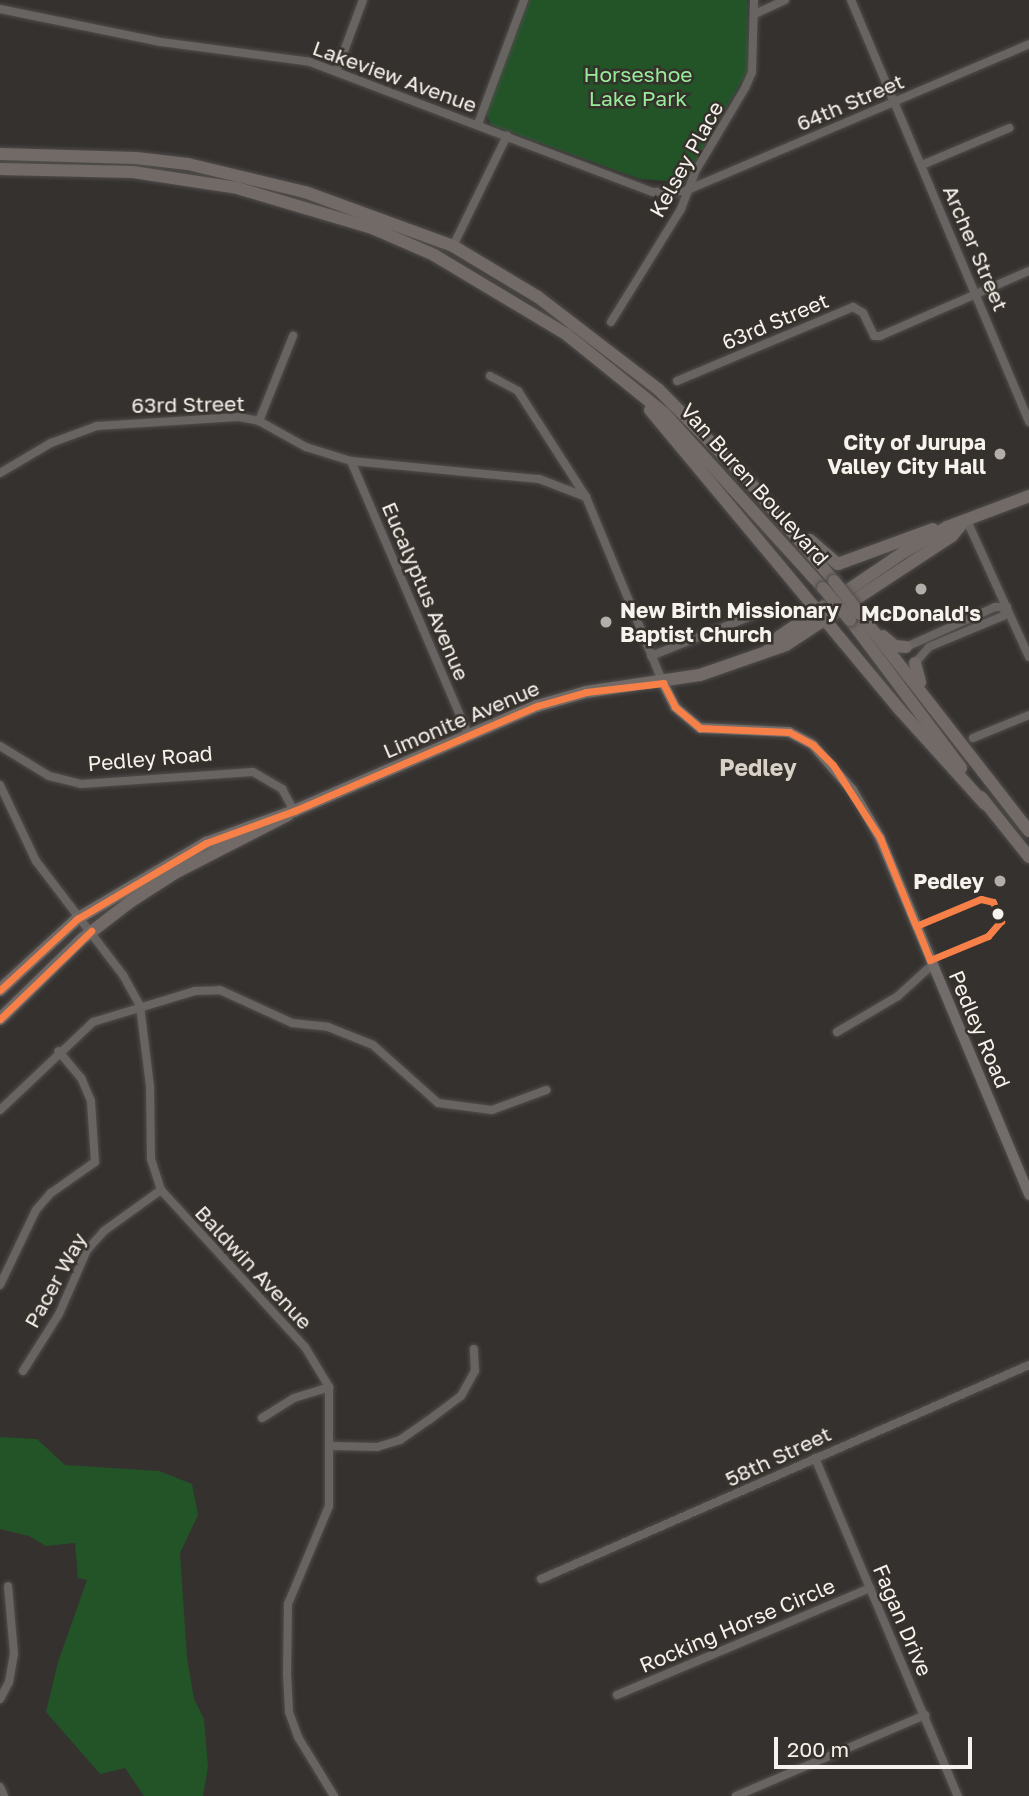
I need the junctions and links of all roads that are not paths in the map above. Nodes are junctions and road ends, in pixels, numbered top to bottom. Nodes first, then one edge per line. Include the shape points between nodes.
1 (363, 0) edge
2 (524, 0) edge
3 (754, 0) edge
4 (785, 0) edge
5 (852, 0) edge
6 (0, 9) edge
7 (755, 14) junction
8 (1029, 44) edge
9 (337, 70) junction
10 (895, 102) junction
11 (478, 124) junction
12 (1009, 128) dead end
13 (507, 136) junction
14 (0, 154) edge
15 (922, 165) junction
16 (0, 169) edge
17 (685, 191) junction
18 (453, 246) junction
19 (434, 255) junction
20 (1029, 271) edge
21 (977, 293) junction
22 (611, 322) dead end
23 (293, 337) dead end
24 (490, 376) dead end
25 (677, 381) dead end
26 (634, 387) junction
27 (259, 421) junction
28 (1029, 422) edge
29 (351, 461) junction
30 (0, 473) edge
31 (1029, 496) edge
32 (586, 497) junction
33 (780, 515) junction
34 (965, 524) junction
35 (947, 527) junction
36 (829, 584) junction
37 (1007, 607) junction
38 (761, 612) dead end
39 (822, 615) junction
40 (855, 617) junction
41 (906, 647) joint
42 (651, 656) junction
43 (1029, 657) edge
44 (915, 663) joint
45 (663, 683) junction
46 (1029, 715) edge
47 (951, 729) junction
48 (469, 736) junction
49 (973, 738) dead end
50 (0, 746) edge
51 (0, 785) edge
52 (985, 804) junction
53 (294, 811) junction
54 (1029, 831) edge
55 (1029, 857) edge
56 (77, 919) junction
57 (89, 933) junction
58 (932, 964) junction
59 (0, 990) edge
60 (140, 1006) junction
61 (0, 1019) edge
62 (837, 1032) dead end
63 (58, 1051) junction
64 (546, 1090) dead end
65 (0, 1110) edge
66 (161, 1190) junction
67 (1029, 1195) edge
68 (0, 1285) edge
69 (474, 1349) dead end
70 (1029, 1365) edge
71 (23, 1371) dead end
72 (329, 1387) junction
73 (262, 1418) dead end
74 (332, 1446) junction
75 (816, 1458) junction
76 (541, 1579) dead end
77 (8, 1586) dead end
78 (870, 1588) junction
79 (617, 1695) dead end
80 (0, 1699) edge
81 (925, 1716) junction
82 (0, 1787) edge
83 (4, 1796) edge
84 (334, 1796) edge
85 (736, 1796) edge
86 (958, 1796) edge

1 - 9 street
2 - 11 street
3 - 7 street, Kelsey Place
4 - 7 street
5 - 10 street, Archer Street
6 - 9 street, Lakeview Avenue via 161,42 265,54
7 - 17 street, Kelsey Place via 752,72
8 - 10 street, 64th Street
9 - 11 street, Lakeview Avenue
10 - 15 street, Archer Street
10 - 17 street, 64th Street
11 - 13 street, Lakeview Avenue
12 - 15 street, Archer Street
13 - 17 street, Lakeview Avenue via 653,191
13 - 18 street
14 - 18 main road, Van Buren Boulevard via 188,164 305,192
15 - 21 street, Archer Street
16 - 19 main road, Van Buren Boulevard via 184,178 279,198 372,228
17 - 22 street, Kelsey Place via 681,209
18 - 19 main road
18 - 33 main road, Van Buren Boulevard via 538,297 658,389
19 - 26 main road, Van Buren Boulevard via 538,315
20 - 21 street, 63rd Street
21 - 25 street, 63rd Street via 880,336 874,335 863,313 853,307
21 - 28 street, Archer Street
23 - 27 street
24 - 32 street via 517,391
26 - 36 main road, Van Buren Boulevard via 711,459
26 - 39 main road
27 - 29 street, 63rd Street via 306,447
27 - 30 street, 63rd Street via 239,417 97,426 51,443
29 - 32 street, 63rd Street via 539,479
29 - 48 street, Eucalyptus Avenue
31 - 34 main road, Limonite Avenue
32 - 42 street
33 - 35 main road via 838,565 927,530
33 - 36 main road, Van Buren Boulevard
34 - 35 main road, Limonite Avenue
34 - 37 street
34 - 39 main road, Limonite Avenue
35 - 39 main road, Limonite Avenue
36 - 40 main road, Van Buren Boulevard, bridge
37 - 41 street via 995,607
37 - 43 street
37 - 44 street via 1003,616 929,647
38 - 42 street
39 - 45 main road, Limonite Avenue via 786,645
39 - 52 main road
40 - 41 main road via 895,646
40 - 47 main road, Van Buren Boulevard
40 - 52 main road, Van Buren Boulevard
42 - 45 street
44 - 47 main road via 915,676
45 - 48 main road, Limonite Avenue via 572,695
45 - 58 street, Pedley Road via 682,716 700,728 789,732 813,745 833,765 880,838
46 - 49 street
47 - 54 main road, Van Buren Boulevard
48 - 53 main road, Limonite Avenue
50 - 53 street, Pedley Road via 49,776 80,784 253,772 282,789
51 - 56 street, Baldwin Avenue via 36,861
52 - 55 main road, Van Buren Boulevard
53 - 56 main road, Limonite Avenue via 258,821 167,862
53 - 57 main road, Limonite Avenue via 272,827 175,873
56 - 57 street, Baldwin Avenue
56 - 59 main road, Limonite Avenue
57 - 60 street, Baldwin Avenue via 123,975
57 - 61 main road, Limonite Avenue
58 - 62 street via 898,996
58 - 67 street, Pedley Road
60 - 63 street via 93,1022
60 - 64 street via 195,991 220,990 292,1023 328,1027 373,1045 438,1103 492,1110
60 - 66 street, Baldwin Avenue via 150,1086 151,1159
63 - 65 street
63 - 68 street via 81,1078 92,1101 95,1161 36,1210
66 - 71 street, Pacer Way via 104,1231 88,1250 59,1314
66 - 72 street, Baldwin Avenue via 305,1348
69 - 74 street via 475,1371 461,1396 400,1440 377,1447
70 - 75 street, 58th Street
72 - 73 street via 294,1398
72 - 74 street, Baldwin Avenue
74 - 84 street, Baldwin Avenue via 326,1520 288,1604 286,1671 289,1712 298,1737
75 - 76 street, 58th Street
75 - 78 street, Fagan Drive
77 - 80 street via 14,1654 9,1682
78 - 79 street, Rocking Horse Circle
78 - 81 street, Fagan Drive
81 - 85 street
81 - 86 street, Fagan Drive
82 - 83 street

